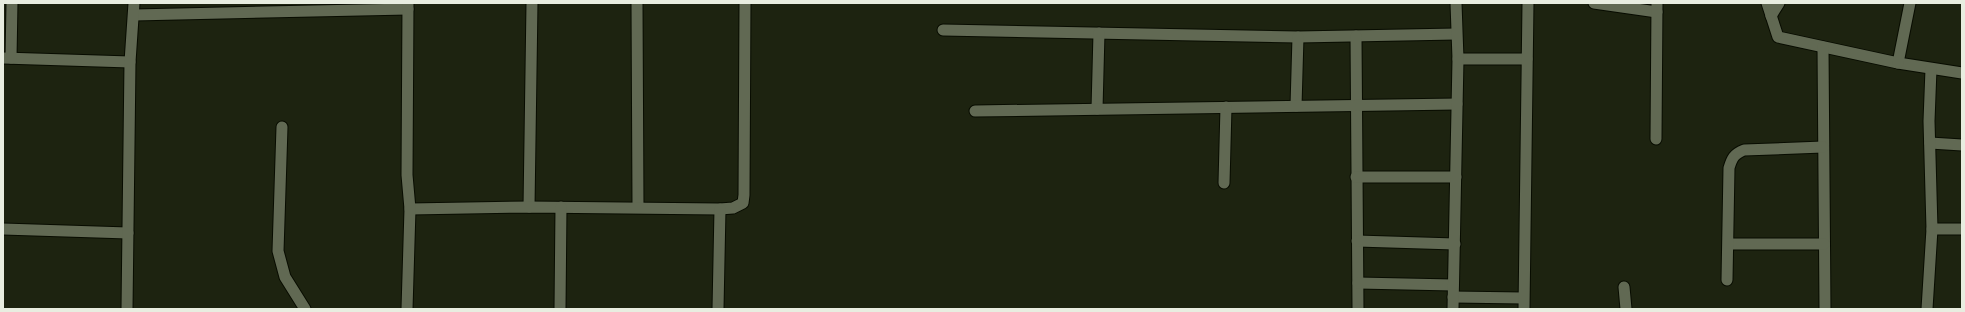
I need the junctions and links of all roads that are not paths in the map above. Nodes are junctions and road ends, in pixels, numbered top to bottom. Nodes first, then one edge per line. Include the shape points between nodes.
1 (12, 3) edge
2 (134, 3) edge
3 (532, 3) edge
4 (637, 3) edge
5 (745, 3) edge
6 (1456, 3) edge
7 (1528, 3) edge
8 (1594, 3) edge
9 (1767, 3) edge
10 (1779, 3) edge
11 (1910, 3) edge
12 (408, 6) edge
13 (1657, 8) edge
14 (134, 15) junction
15 (1771, 16) junction
16 (943, 30) dead end
17 (1099, 33) junction
18 (1456, 34) junction
19 (1356, 36) junction
20 (1298, 37) junction
21 (1823, 47) junction
22 (7, 58) edge
23 (1458, 59) junction
24 (1527, 59) junction
25 (130, 62) junction
26 (1898, 63) junction
27 (1931, 69) junction
28 (1962, 73) edge
29 (1457, 104) junction
30 (1356, 105) junction
31 (1296, 106) junction
32 (1226, 107) junction
33 (1097, 109) junction
34 (975, 111) dead end
35 (282, 127) dead end
36 (1656, 139) dead end
37 (1930, 144) junction
38 (1962, 144) edge
39 (1824, 147) junction
40 (1356, 177) junction
41 (1456, 177) junction
42 (1224, 183) dead end
43 (529, 207) junction
44 (561, 207) junction
45 (638, 207) junction
46 (410, 210) junction
47 (720, 210) junction
48 (3, 229) edge
49 (1932, 229) junction
50 (1962, 229) edge
51 (128, 233) junction
52 (1357, 241) junction
53 (1455, 244) junction
54 (1729, 244) junction
55 (1824, 244) junction
56 (1727, 280) dead end
57 (1358, 283) junction
58 (1453, 285) junction
59 (1624, 287) dead end
60 (1453, 297) junction
61 (1524, 304) edge
62 (127, 309) edge
63 (305, 309) edge
64 (407, 309) edge
65 (560, 309) edge
66 (718, 309) edge
67 (1358, 309) edge
68 (1453, 309) edge
69 (1626, 309) edge
70 (1825, 309) edge
71 (1927, 309) edge

1 - 22 street
2 - 14 street
3 - 43 street
4 - 45 street
5 - 47 street via 743,203
6 - 18 street
7 - 24 street
8 - 13 street
9 - 15 street
10 - 15 street
11 - 26 street
12 - 14 street
12 - 46 street via 407,175
13 - 36 street
14 - 25 street
15 - 21 street via 1778,37
16 - 17 street
17 - 20 street
17 - 33 street
18 - 19 street
18 - 23 street
19 - 20 street
19 - 30 street
20 - 31 street
21 - 26 street
21 - 39 street
22 - 25 street
23 - 24 street
23 - 29 street
24 - 61 street
25 - 51 street
26 - 27 street
27 - 28 street
27 - 37 street
29 - 30 street
29 - 41 street
30 - 31 street
30 - 40 street
31 - 32 street
32 - 33 street
32 - 42 street
33 - 34 street
35 - 63 street via 278,251 285,277
37 - 38 street
37 - 49 street
39 - 54 street via 1744,150 1735,153 1729,168
39 - 55 street
40 - 41 street
40 - 52 street
41 - 53 street
43 - 44 street
43 - 46 street
44 - 45 street
44 - 65 street
45 - 47 street
46 - 64 street
47 - 66 street
48 - 51 street
49 - 50 street
49 - 71 street
51 - 62 street
52 - 53 street
52 - 57 street
53 - 58 street
54 - 55 street
54 - 56 street
55 - 70 street
57 - 58 street
57 - 67 street
58 - 60 street
59 - 69 street
60 - 61 street
60 - 68 street

